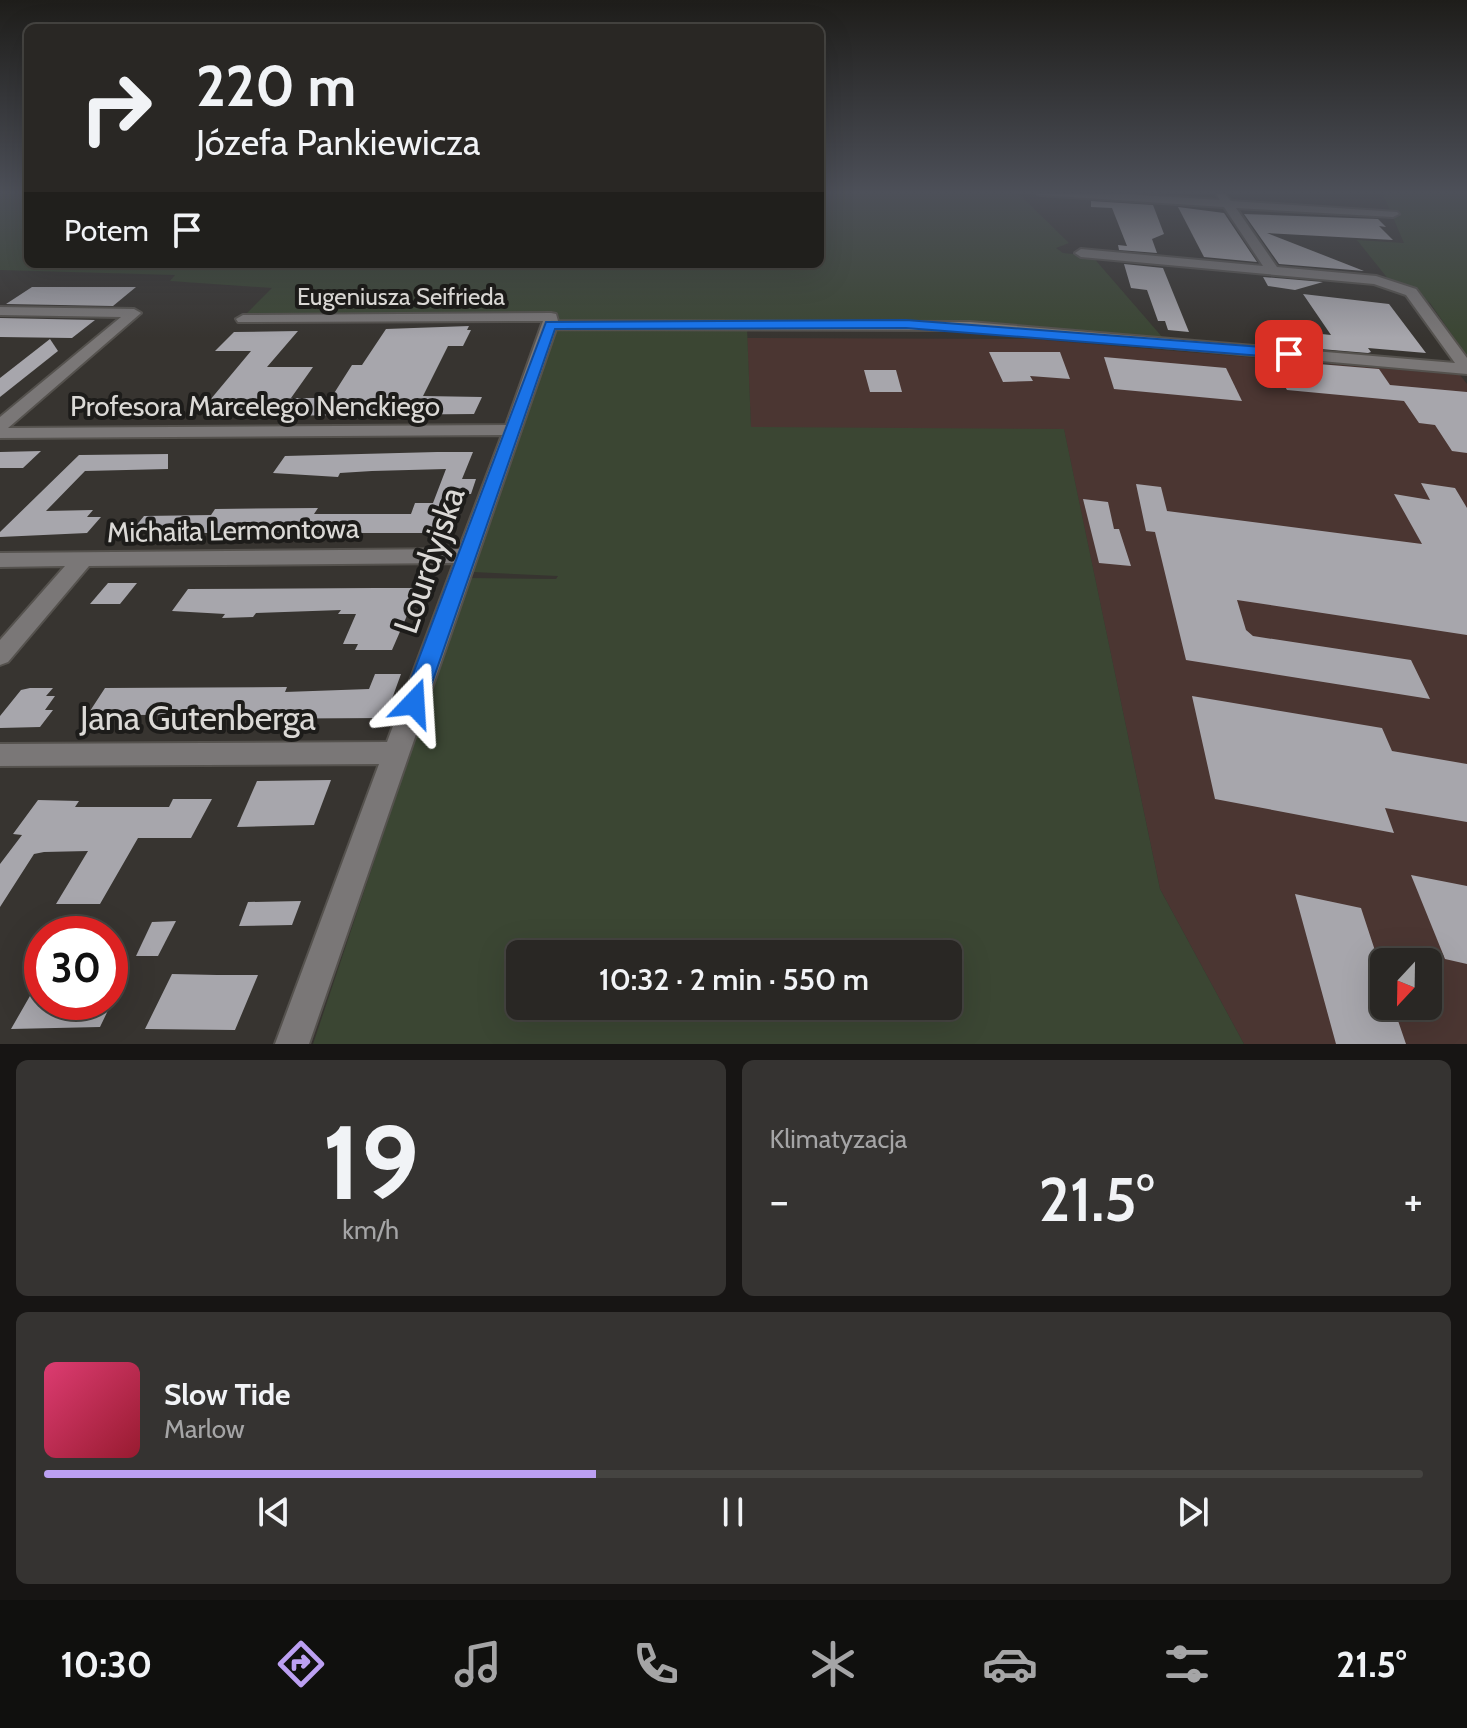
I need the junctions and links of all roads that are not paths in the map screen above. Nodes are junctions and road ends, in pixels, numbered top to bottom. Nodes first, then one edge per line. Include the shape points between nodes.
1 (1252, 241) edge
2 (1081, 253) dead end
3 (1273, 271) junction
4 (0, 311) edge
5 (243, 319) dead end
6 (550, 325) junction
7 (1467, 369) edge
8 (0, 426) edge
9 (510, 430) junction
10 (0, 433) edge
11 (466, 556) junction
12 (83, 559) junction
13 (0, 560) edge
14 (0, 656) edge
15 (396, 753) junction
16 (0, 755) edge
17 (292, 1044) edge

1 - 3 street
2 - 3 street
3 - 7 street via 1400,286 1411,292
4 - 8 street via 134,313
5 - 6 street, Eugeniusza Seifrieda via 551,317
6 - 7 street via 970,326
6 - 9 street, Lourdyjska
9 - 10 street, Profesora Marcelego Nenckiego
9 - 11 street, Lourdyjska
11 - 12 street, Michaiła Lermontowa
11 - 15 street, Lourdyjska
12 - 13 street, Michaiła Lermontowa
12 - 14 street
15 - 16 street, Jana Gutenberga
15 - 17 street, Lourdyjska

